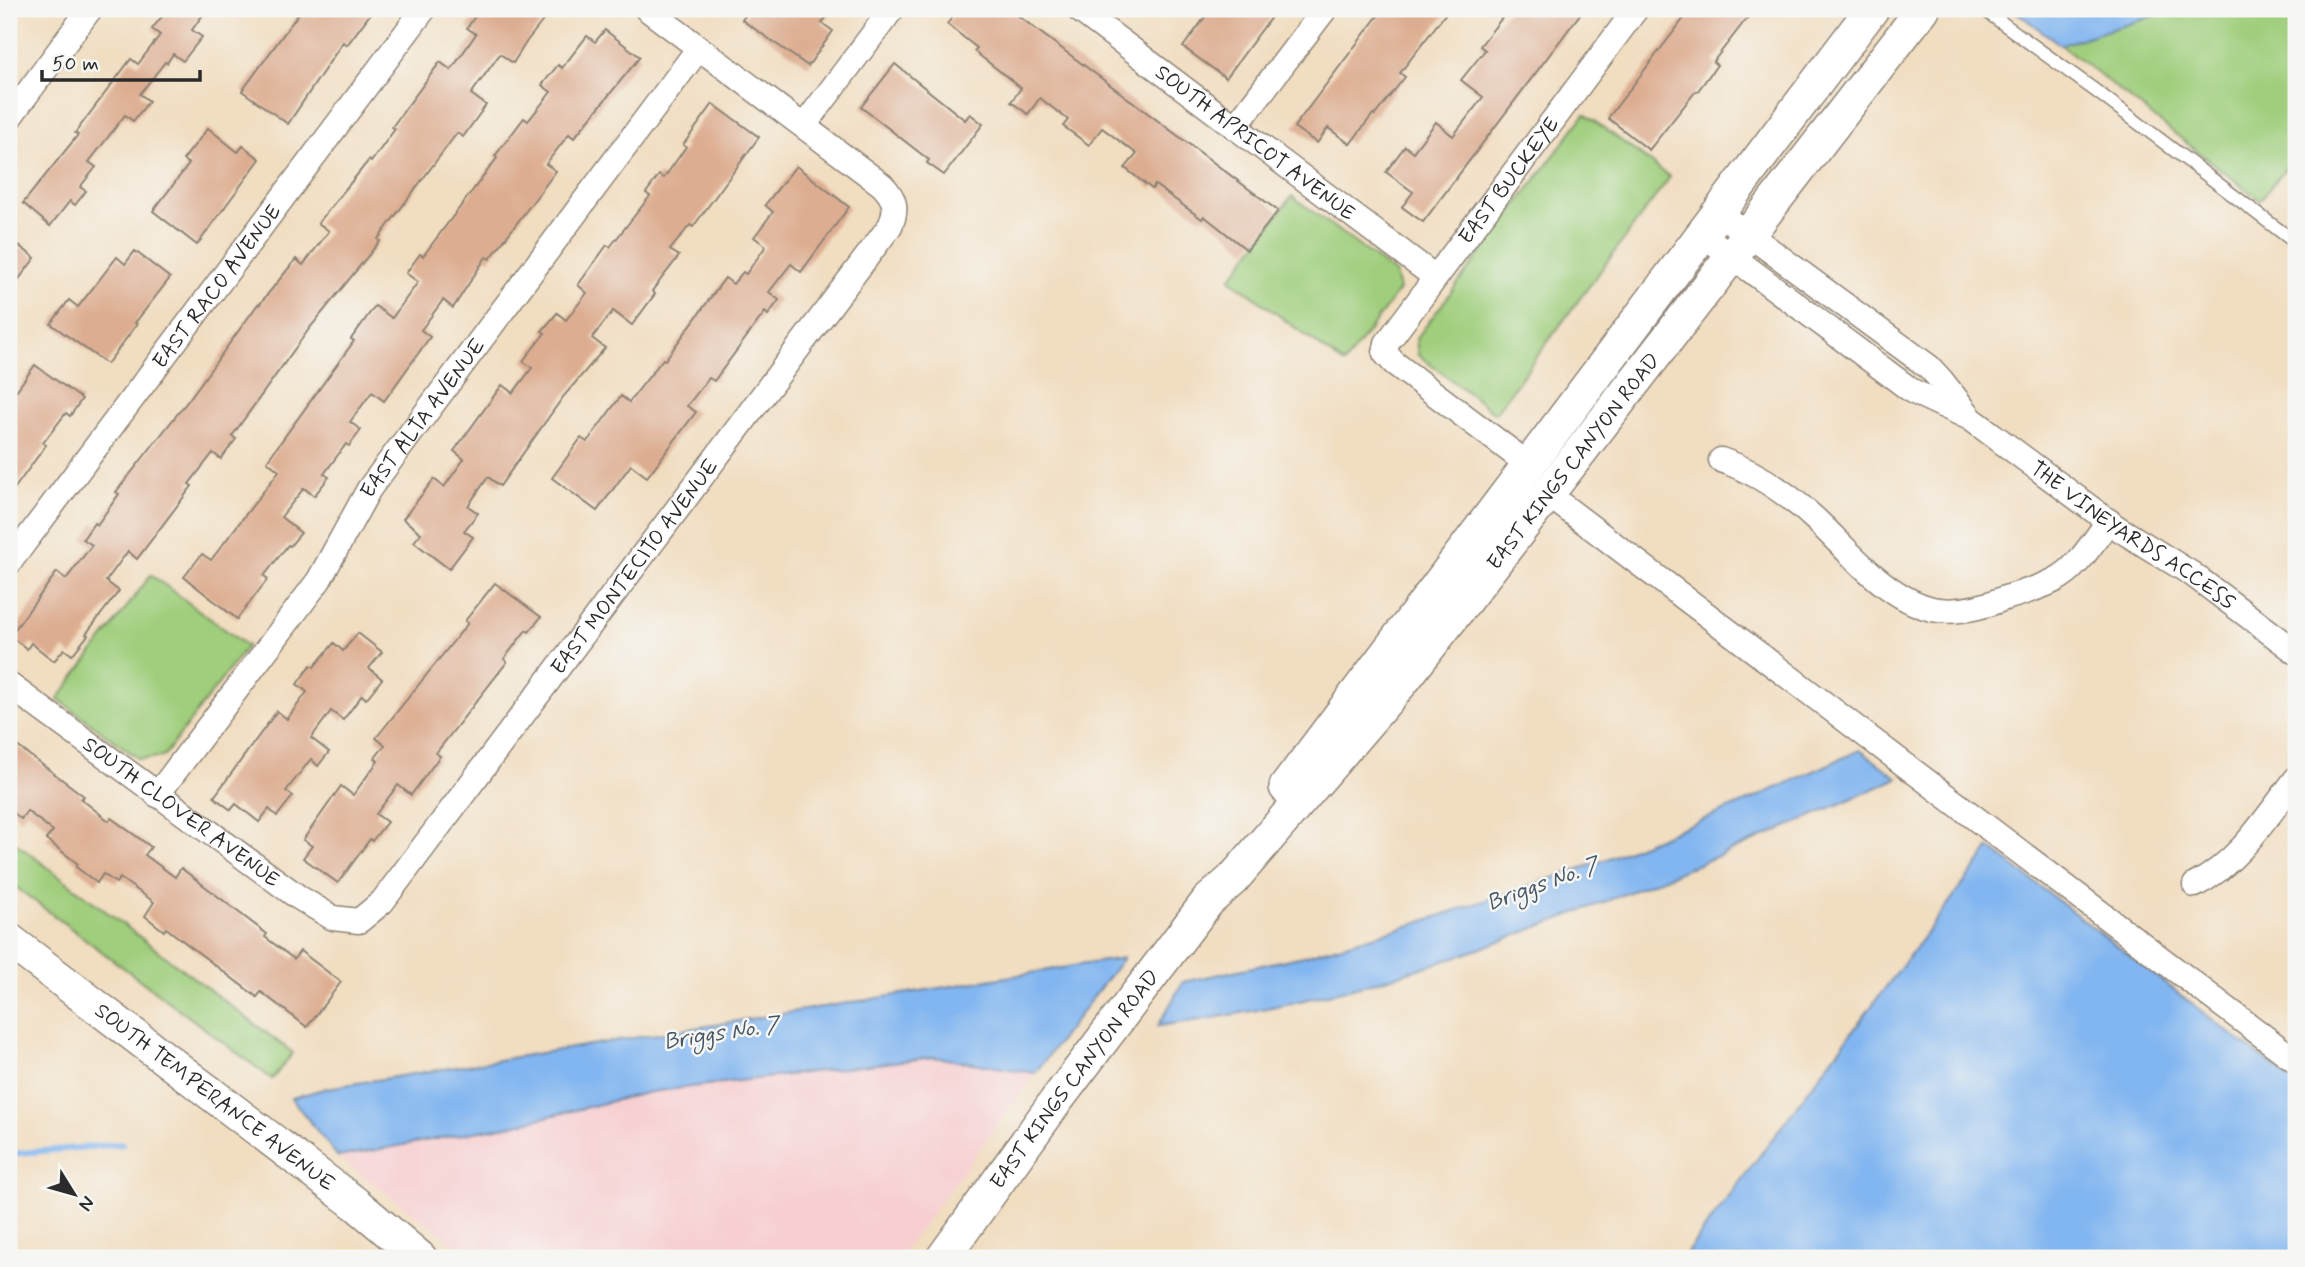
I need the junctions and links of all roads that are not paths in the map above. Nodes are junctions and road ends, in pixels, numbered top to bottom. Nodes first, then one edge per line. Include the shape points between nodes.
1 (90, 9) edge
2 (424, 9) edge
3 (648, 9) edge
4 (891, 9) edge
5 (1078, 9) edge
6 (1325, 9) edge
7 (1636, 9) edge
8 (1872, 9) edge
9 (1923, 9) edge
10 (1983, 9) edge
11 (699, 48) junction
12 (9, 118) edge
13 (804, 126) junction
14 (1235, 127) junction
15 (1710, 223) junction
16 (2296, 243) edge
17 (1740, 245) junction
18 (1434, 277) junction
19 (1721, 460) dead end
20 (1529, 466) junction
21 (1546, 493) junction
22 (2109, 522) junction
23 (9, 563) edge
24 (1431, 645) junction
25 (2296, 652) edge
26 (9, 685) edge
27 (2296, 779) edge
28 (157, 795) junction
29 (2195, 885) dead end
30 (1208, 901) junction
31 (359, 921) joint
32 (9, 940) edge
33 (2296, 1061) edge
34 (420, 1258) edge
35 (943, 1258) edge

1 - 12 street
2 - 23 street, EAST RACO AVENUE
3 - 11 street
4 - 13 street
5 - 14 street, SOUTH APRICOT AVENUE
6 - 14 street
7 - 18 street, EAST BUCKEYE
8 - 15 main road, EAST KINGS CANYON ROAD
9 - 17 main road, EAST KINGS CANYON ROAD
10 - 16 lane
11 - 13 street
11 - 28 street, EAST ALTA AVENUE via 369,489 319,580
13 - 31 street, EAST MONTECITO AVENUE via 882,185 895,203 895,215 382,902
14 - 18 street, SOUTH APRICOT AVENUE
15 - 17 street, THE VINEYARDS ACCESS
15 - 20 main road, EAST KINGS CANYON ROAD
17 - 21 main road, EAST KINGS CANYON ROAD
17 - 22 street, THE VINEYARDS ACCESS via 1912,391 1970,418
18 - 20 street, EAST BUCKEYE via 1387,343 1385,353
19 - 22 street via 1756,474 1784,493 1886,585 1932,609 1985,606 2055,580 2068,572
20 - 24 main road via 1528,490 1464,577
20 - 30 main road, EAST KINGS CANYON ROAD via 1222,871
21 - 24 main road, EAST KINGS CANYON ROAD
21 - 33 street
22 - 25 street, THE VINEYARDS ACCESS via 2192,574
24 - 30 main road, EAST KINGS CANYON ROAD via 1241,869
26 - 28 street, SOUTH CLOVER AVENUE
27 - 29 street via 2236,857
28 - 31 street, SOUTH CLOVER AVENUE via 298,897 333,918
30 - 35 main road, EAST KINGS CANYON ROAD
32 - 34 main road, SOUTH TEMPERANCE AVENUE via 356,1204

